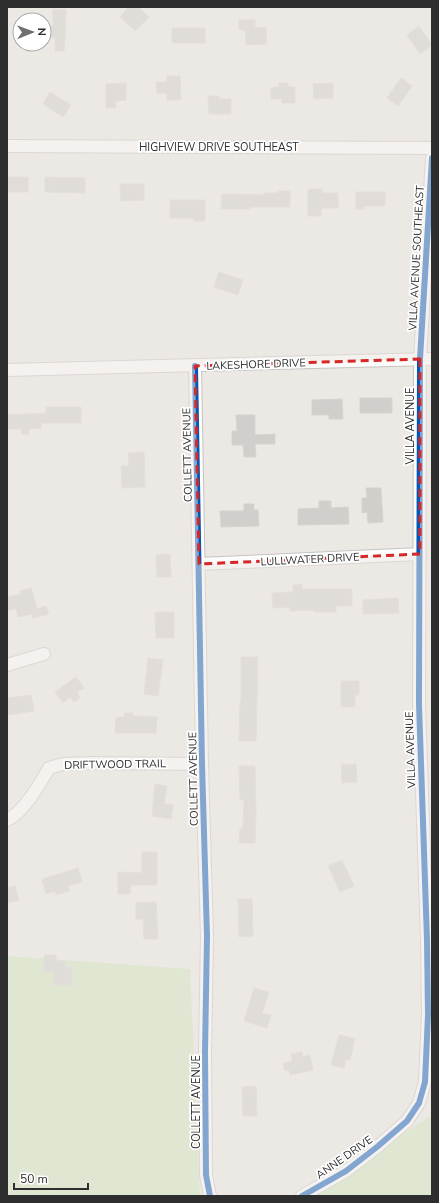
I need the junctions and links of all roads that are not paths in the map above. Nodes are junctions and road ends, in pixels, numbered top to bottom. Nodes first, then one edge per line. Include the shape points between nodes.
1 (7, 146) edge
2 (432, 148) edge
3 (432, 158) edge
4 (426, 359) edge
5 (195, 366) junction
6 (7, 370) edge
7 (420, 554) junction
8 (199, 564) junction
9 (44, 654) dead end
10 (7, 665) edge
11 (202, 764) junction
12 (7, 820) edge
13 (396, 1131) joint
14 (209, 1193) edge
15 (302, 1196) edge

1 - 2 street, HIGHVIEW DRIVE SOUTHEAST
3 - 4 street, VILLA AVENUE SOUTHEAST
4 - 5 street, LAKESHORE DRIVE
4 - 7 street, VILLA AVENUE
5 - 6 street, LAKESHORE DRIVE
5 - 8 street, COLLETT AVENUE
7 - 8 street, LULLWATER DRIVE
7 - 13 street, VILLA AVENUE via 419,704 428,1023 425,1082 419,1103
8 - 11 street, COLLETT AVENUE
9 - 10 street
11 - 12 street, DRIFTWOOD TRAIL via 91,763 63,764 49,768 36,790 14,817
11 - 14 street, COLLETT AVENUE via 207,936 206,1175
13 - 15 street, ANNE DRIVE via 346,1171

